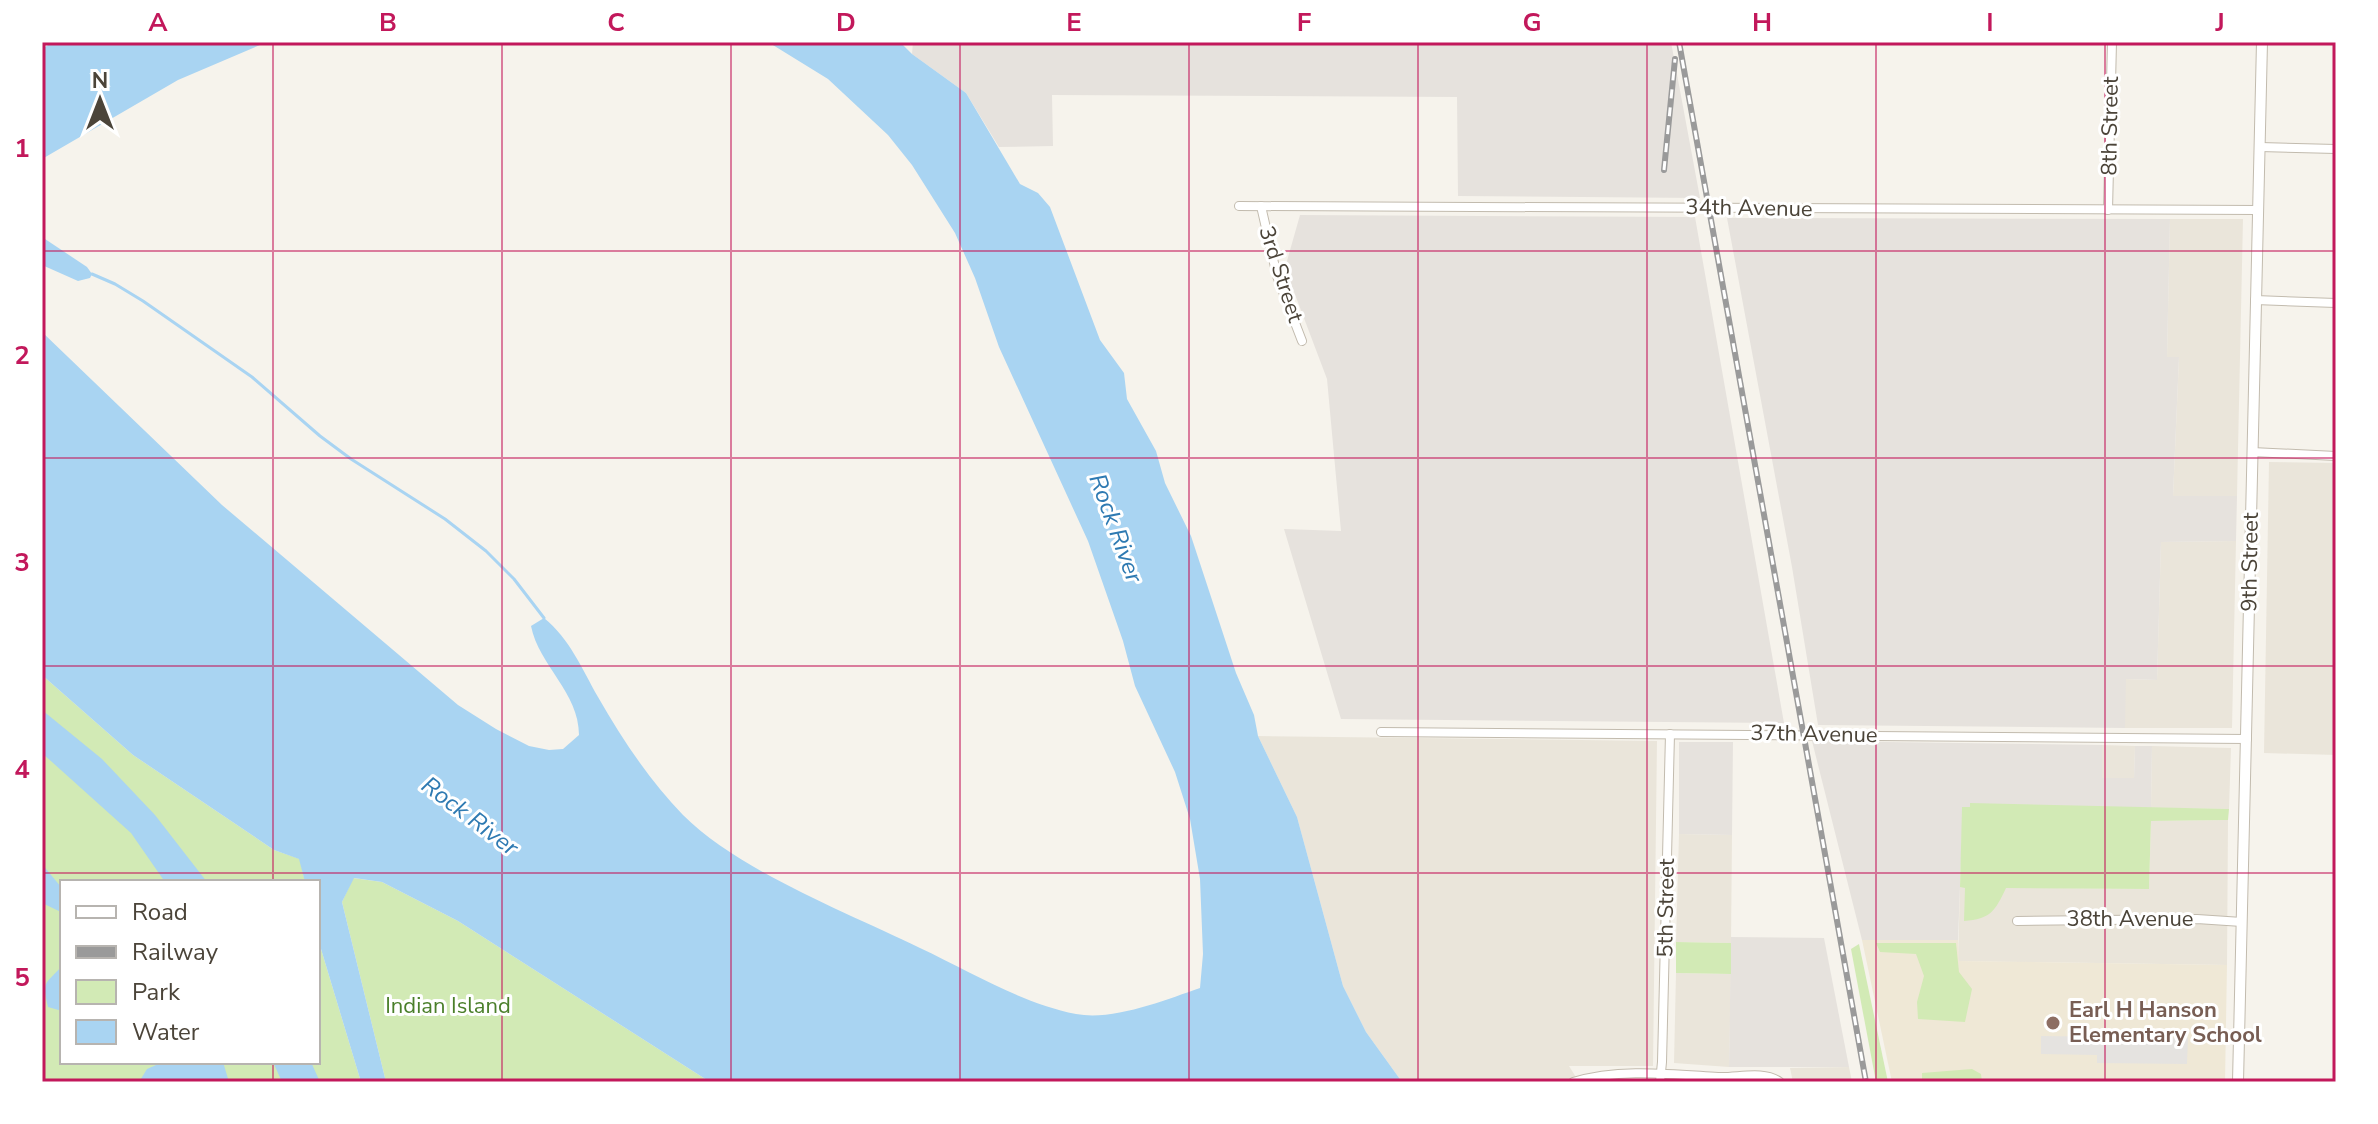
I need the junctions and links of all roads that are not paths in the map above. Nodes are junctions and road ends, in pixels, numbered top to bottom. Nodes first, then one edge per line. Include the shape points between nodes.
1 (2112, 42) edge
2 (2262, 42) edge
3 (2260, 147) junction
4 (2336, 149) edge
5 (1239, 206) dead end
6 (1261, 206) junction
7 (2108, 210) junction
8 (2259, 210) junction
9 (2255, 300) junction
10 (2336, 303) edge
11 (1302, 341) dead end
12 (2252, 452) junction
13 (2336, 456) edge
14 (1381, 732) dead end
15 (1670, 734) junction
16 (2247, 739) junction
17 (2017, 921) dead end
18 (2242, 922) junction
19 (1660, 1078) edge
20 (1778, 1080) edge
21 (1573, 1082) edge
22 (2238, 1082) edge

1 - 7 street, 8th Street
2 - 3 street, 9th Street
3 - 4 street
3 - 8 street, 9th Street
5 - 6 street, 34th Avenue
6 - 7 street, 34th Avenue
6 - 11 street, 3rd Street via 1277,276
7 - 8 street, 34th Avenue
8 - 9 street, 9th Street
9 - 10 street
9 - 12 street, 9th Street
12 - 13 street
12 - 16 street, 9th Street
14 - 15 street, 37th Avenue
15 - 16 street, 37th Avenue
15 - 19 street, 5th Street
16 - 18 street, 9th Street
17 - 18 street, 38th Avenue
18 - 22 street, 9th Street
19 - 20 street
19 - 21 street via 1603,1075

